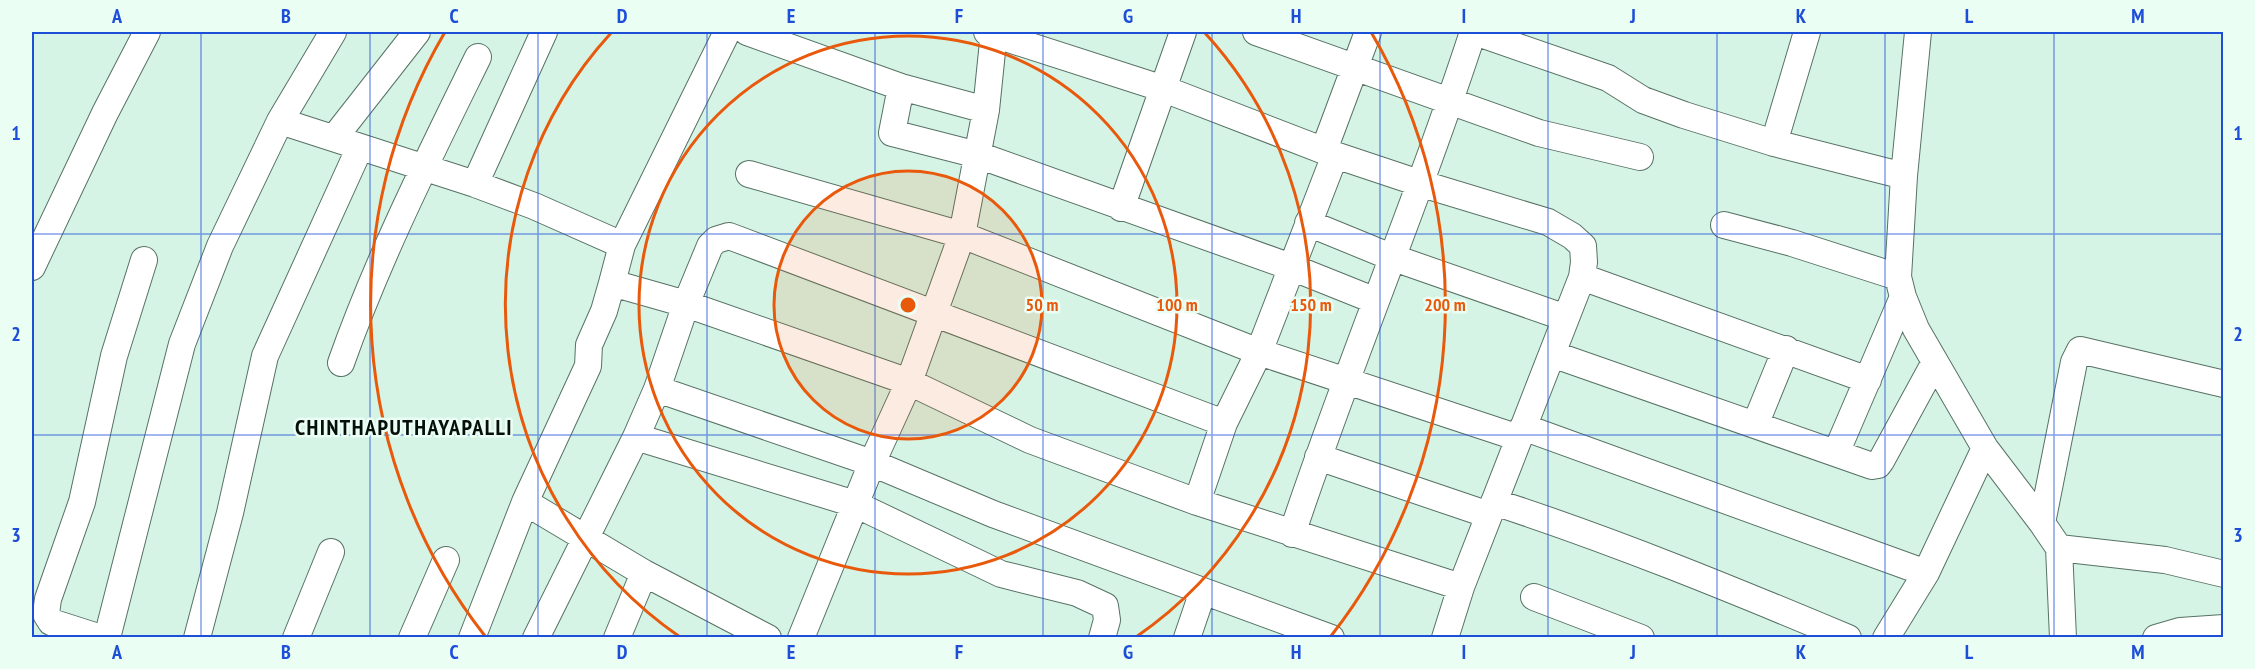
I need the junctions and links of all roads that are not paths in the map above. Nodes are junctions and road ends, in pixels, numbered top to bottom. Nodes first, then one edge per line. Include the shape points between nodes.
1 (147, 32) edge
2 (333, 32) edge
3 (417, 32) edge
4 (544, 32) edge
5 (727, 32) edge
6 (747, 32) edge
7 (1183, 32) edge
8 (1256, 32) edge
9 (1368, 32) edge
10 (1474, 32) edge
11 (1807, 32) edge
12 (1918, 32) edge
13 (992, 33) edge
14 (478, 57) dead end
15 (1355, 67) junction
16 (901, 87) junction
17 (1164, 89) junction
18 (1450, 102) junction
19 (986, 110) junction
20 (280, 121) junction
21 (334, 138) junction
22 (1774, 143) junction
23 (360, 147) junction
24 (1330, 153) junction
25 (978, 155) junction
26 (1640, 157) dead end
27 (424, 166) junction
28 (749, 174) dead end
29 (1904, 176) junction
30 (1419, 183) junction
31 (475, 184) junction
32 (1122, 208) junction
33 (1308, 223) junction
34 (1724, 225) dead end
35 (962, 235) junction
36 (621, 245) junction
37 (1391, 257) junction
38 (144, 260) dead end
39 (32, 267) edge
40 (1291, 267) junction
41 (1582, 276) junction
42 (612, 283) junction
43 (1901, 287) junction
44 (1376, 301) junction
45 (686, 304) junction
46 (934, 314) junction
47 (1566, 318) junction
48 (1786, 349) junction
49 (1259, 352) junction
50 (1552, 354) junction
51 (1935, 362) junction
52 (341, 363) dead end
53 (1347, 380) junction
54 (1868, 380) junction
55 (909, 382) junction
56 (2223, 384) edge
57 (657, 389) junction
58 (1224, 423) junction
59 (1755, 425) junction
60 (1521, 433) junction
61 (636, 437) junction
62 (1985, 448) junction
63 (1836, 453) junction
64 (1318, 457) junction
65 (872, 463) junction
66 (525, 502) junction
67 (1197, 502) junction
68 (855, 504) junction
69 (1491, 509) junction
70 (2042, 523) junction
71 (1292, 534) junction
72 (585, 537) junction
73 (2059, 548) junction
74 (331, 552) dead end
75 (446, 560) dead end
76 (645, 573) junction
77 (1926, 573) junction
78 (2223, 574) edge
79 (1461, 587) junction
80 (1203, 591) junction
81 (1534, 597) dead end
82 (2223, 628) edge
83 (1279, 629) edge
84 (66, 633) edge
85 (101, 638) edge
86 (107, 638) edge
87 (197, 638) edge
88 (296, 638) edge
89 (412, 638) edge
90 (472, 638) edge
91 (536, 638) edge
92 (617, 638) edge
93 (768, 638) edge
94 (801, 638) edge
95 (1102, 638) edge
96 (1187, 638) edge
97 (1331, 638) edge
98 (1445, 638) edge
99 (1641, 638) edge
100 (1848, 638) edge
101 (1886, 638) edge
102 (2063, 638) edge
103 (2156, 638) edge

1 - 39 street
2 - 20 street
3 - 21 street
4 - 31 street
5 - 36 street
6 - 16 street
7 - 17 street
8 - 15 street
9 - 15 street
10 - 18 street
10 - 22 street via 1608,78 1643,100
11 - 22 street
12 - 29 street
13 - 17 street
13 - 19 street
14 - 27 street
15 - 18 street
15 - 24 street
16 - 19 street
16 - 25 street via 892,133
17 - 24 street
17 - 32 street
18 - 26 street via 1539,133
18 - 30 street
19 - 25 street
20 - 21 street
20 - 86 street via 220,246 182,344
21 - 23 street
22 - 29 street
23 - 27 street
23 - 87 street via 265,356
24 - 30 street
24 - 33 street
25 - 32 street
25 - 35 street
27 - 31 street
27 - 52 street
28 - 35 street
29 - 43 street
30 - 37 street
30 - 41 street via 1548,222 1582,246
31 - 36 street
32 - 40 street
33 - 37 street
33 - 40 street
34 - 43 street via 1792,243
35 - 46 street
35 - 49 street
36 - 42 street
37 - 44 street
37 - 47 street
38 - 84 street via 114,356 82,502 48,599 46,614
40 - 44 street
40 - 49 street
41 - 47 street
41 - 48 street
42 - 45 street
42 - 66 street via 590,345 588,366
43 - 51 street via 1916,329
43 - 54 street
44 - 53 street
45 - 46 street via 710,246 729,236
45 - 55 street
45 - 57 street
46 - 55 street
46 - 58 street
47 - 50 street
48 - 54 street
48 - 59 street
49 - 53 street
49 - 58 street
50 - 59 street
50 - 60 street
51 - 62 street
51 - 63 street via 1878,465
53 - 60 street
53 - 64 street
54 - 63 street
55 - 65 street
55 - 67 street via 1030,440
56 - 70 street via 2080,350 2074,362
57 - 61 street
57 - 65 street
58 - 67 street
59 - 63 street
60 - 69 street
60 - 77 street
61 - 68 street
61 - 72 street
62 - 70 street
62 - 77 street
64 - 69 street
64 - 71 street
65 - 68 street
65 - 80 street via 993,514
66 - 72 street
66 - 90 street
67 - 71 street
68 - 94 street
68 - 95 street via 1001,574 1077,593 1105,606 1107,620
69 - 79 street
69 - 100 street via 1561,524
70 - 73 street
71 - 79 street
72 - 76 street
72 - 91 street
73 - 78 street via 2166,560
73 - 102 street
74 - 88 street
75 - 89 street
76 - 92 street
76 - 93 street
77 - 101 street
79 - 98 street
80 - 83 street
80 - 96 street
81 - 99 street
82 - 103 street
83 - 97 street
84 - 85 street

